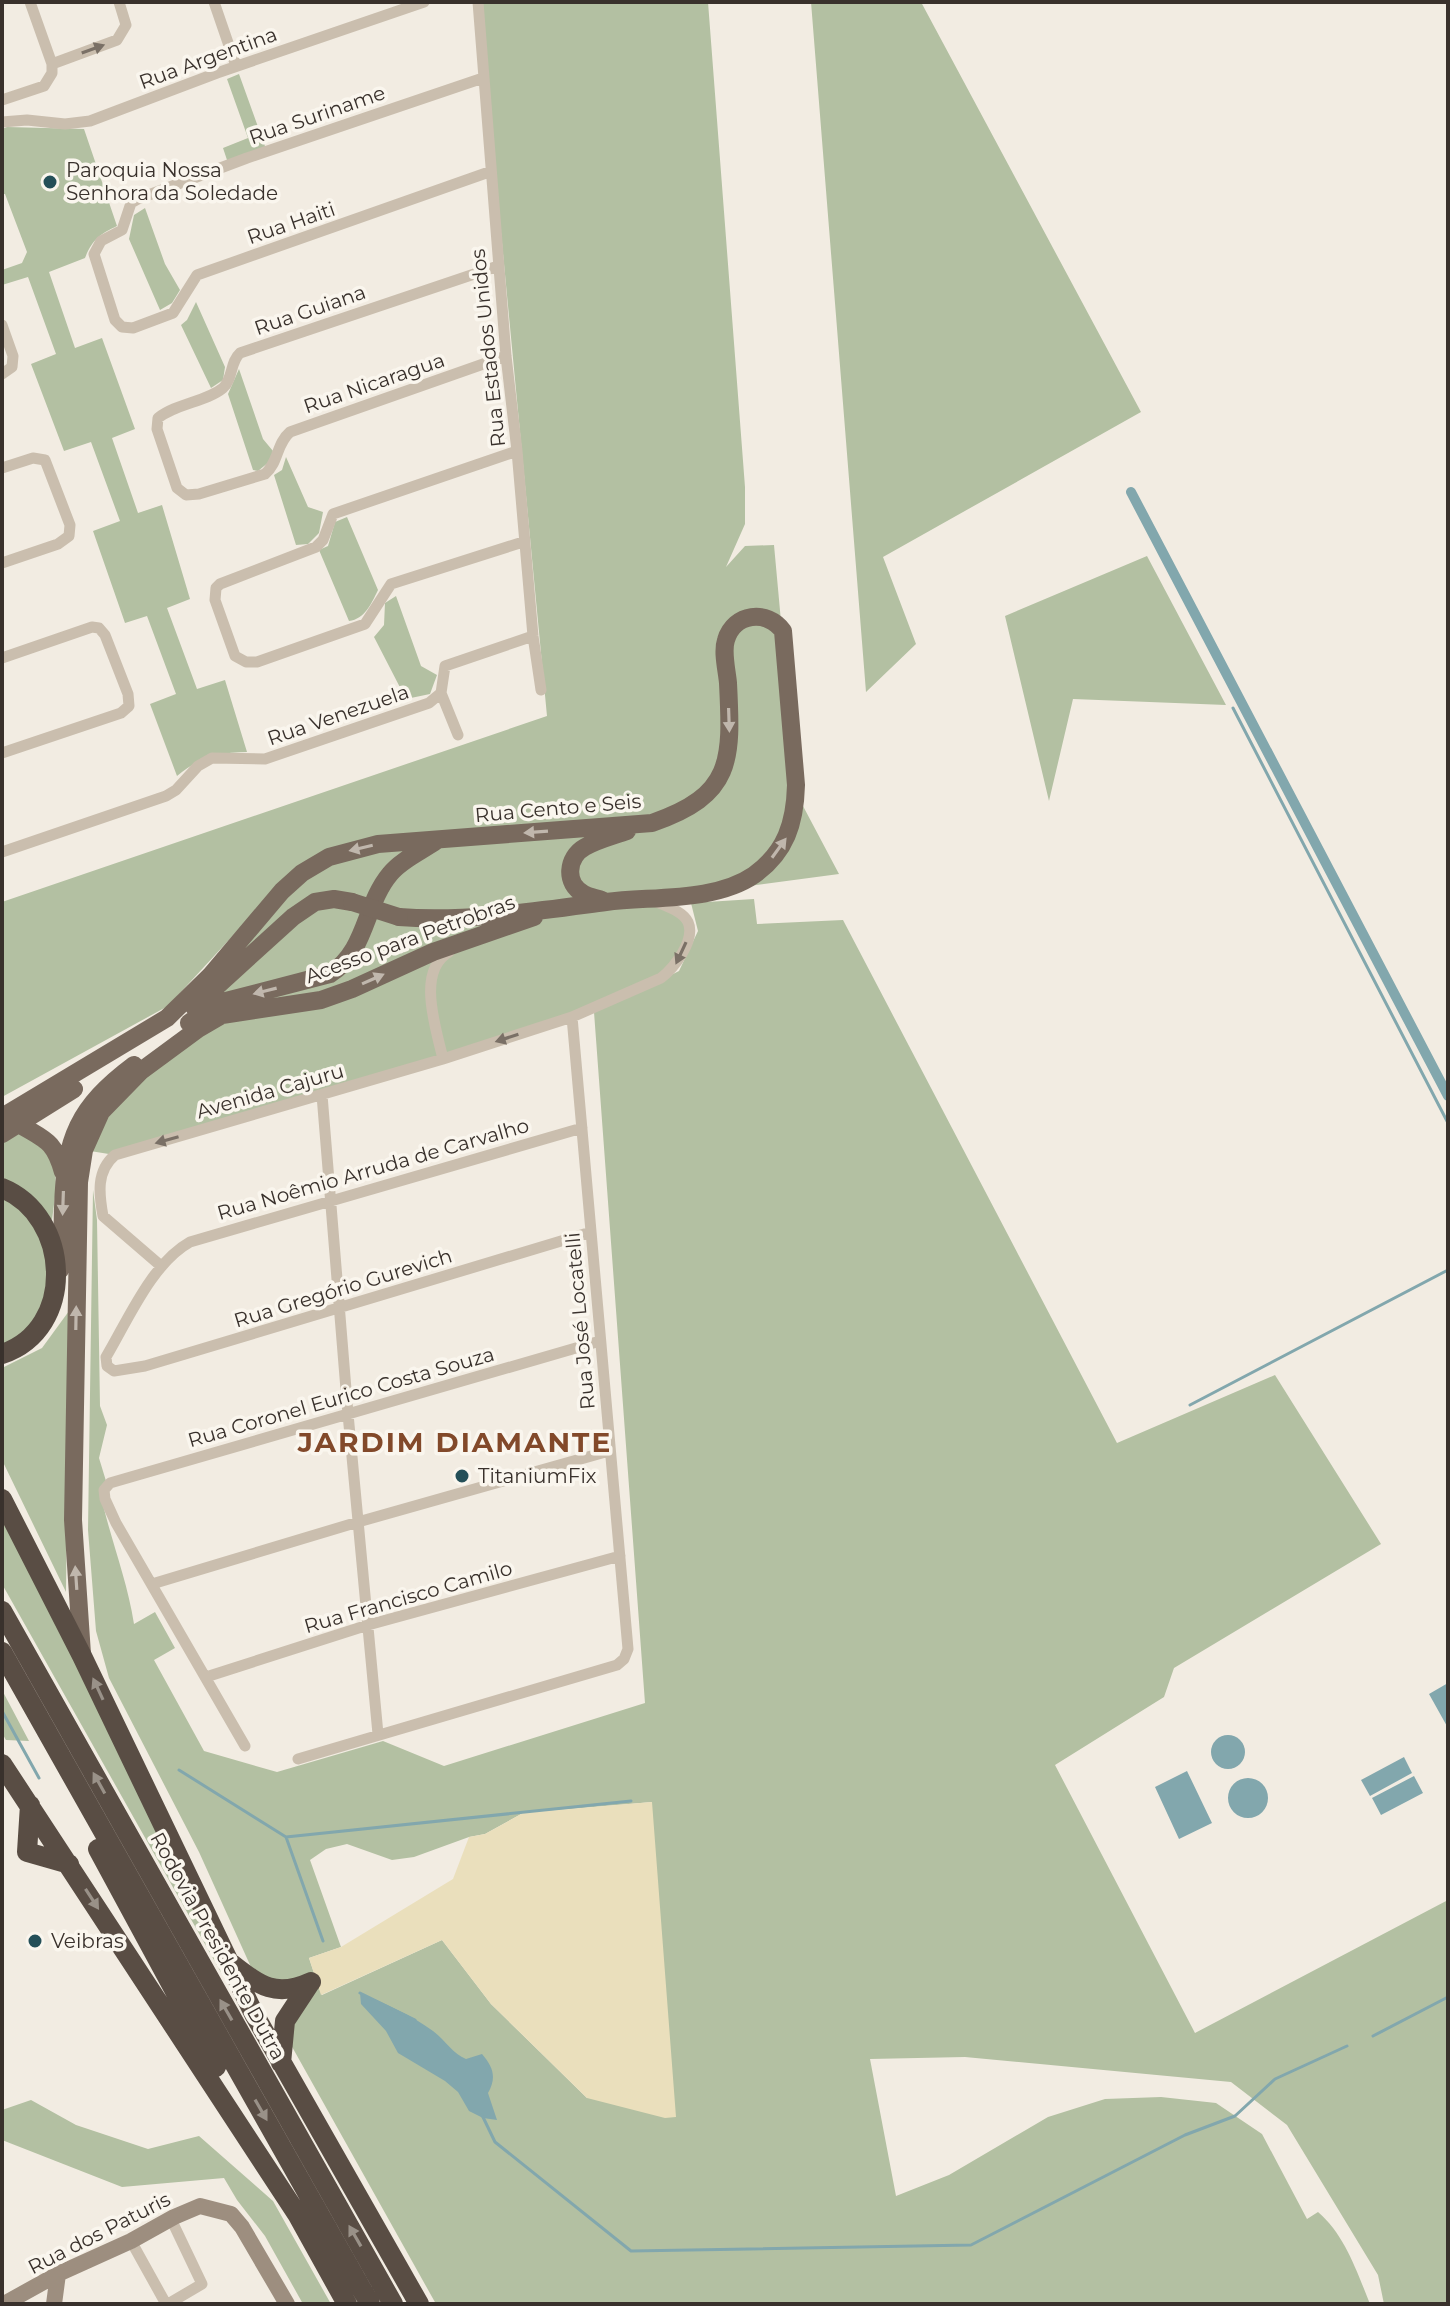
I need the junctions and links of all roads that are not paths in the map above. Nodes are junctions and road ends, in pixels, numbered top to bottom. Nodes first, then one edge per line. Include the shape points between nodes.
1 (30, 2) edge
2 (119, 2) edge
3 (214, 2) edge
4 (424, 2) edge
5 (478, 2) edge
6 (52, 64) junction
7 (236, 66) junction
8 (483, 78) junction
9 (2, 100) edge
10 (2, 122) edge
11 (489, 172) junction
12 (498, 266) junction
13 (2, 325) edge
14 (122, 327) joint
15 (506, 356) junction
16 (7, 370) edge
17 (517, 451) junction
18 (2, 468) edge
19 (186, 495) joint
20 (523, 542) junction
21 (2, 563) edge
22 (533, 636) junction
23 (2, 658) edge
24 (541, 690) dead end
25 (441, 693) junction
26 (458, 735) dead end
27 (2, 753) edge
28 (652, 823) junction
29 (438, 839) junction
30 (2, 852) edge
31 (728, 889) joint
32 (651, 899) junction
33 (608, 901) junction
34 (555, 910) junction
35 (471, 939) junction
36 (572, 1017) junction
37 (443, 1059) junction
38 (322, 1095) junction
39 (10, 1121) edge
40 (582, 1128) junction
41 (2, 1134) edge
42 (71, 1178) junction
43 (2, 1188) edge
44 (330, 1200) junction
45 (591, 1232) junction
46 (161, 1266) junction
47 (57, 1287) junction
48 (339, 1308) junction
49 (600, 1341) junction
50 (2, 1354) edge
51 (348, 1414) junction
52 (609, 1451) junction
53 (2, 1499) edge
54 (358, 1522) junction
55 (620, 1556) junction
56 (152, 1584) junction
57 (2, 1611) edge
58 (368, 1625) junction
59 (2, 1655) edge
60 (82, 1656) junction
61 (206, 1677) junction
62 (378, 1734) junction
63 (245, 1746) dead end
64 (298, 1759) dead end
65 (2, 1764) edge
66 (30, 1805) junction
67 (69, 1864) junction
68 (228, 1961) junction
69 (281, 2063) junction
70 (297, 2214) junction
71 (171, 2219) junction
72 (131, 2241) junction
73 (58, 2274) junction
74 (4, 2304) edge
75 (54, 2304) edge
76 (167, 2304) edge
77 (287, 2304) edge
78 (347, 2304) edge
79 (370, 2304) edge
80 (393, 2304) edge
81 (419, 2304) edge

1 - 6 street
6 -> 2 street via 117,40 126,25
3 - 7 street
4 - 7 street, Rua Argentina
5 - 8 street, Rua Estados Unidos
6 - 9 street via 44,86
7 - 10 street, Rua Argentina via 90,121
8 - 11 street, Rua Estados Unidos
8 - 14 street, Rua Suriname via 256,154 131,203 122,230 101,241 94,254 115,320
11 - 12 street, Rua Estados Unidos
11 - 14 street, Rua Haiti via 197,275 173,313
12 - 15 street, Rua Estados Unidos
12 - 19 street, Rua Guiana via 235,357 227,384 219,391 170,408 158,418 177,488
13 - 16 street via 13,356
15 - 17 street, Rua Estados Unidos
15 - 19 street, Rua Nicaragua via 290,432 265,474
17 - 20 street, Rua Estados Unidos
17 - 20 street via 333,514 316,547 220,584 215,600 235,656 257,662 365,624 391,584
18 - 21 street via 33,458 45,460 70,525 69,536 58,544
20 - 22 street, Rua Estados Unidos
22 - 24 street, Rua Estados Unidos
22 - 25 street via 445,666
23 - 27 street via 99,628 129,706
25 - 26 street
25 - 30 street, Rua Venezuela via 429,703 274,757 212,758 166,796
28 -> 29 main road, Rua Cento e Seis
31 -> 28 main road, Rua Cento e Seis via 772,858 789,834 795,810 783,631 778,624 766,618 738,621 725,642 727,762 705,797 684,812
28 - 33 main road via 586,846 571,862 573,884 581,893
29 -> 39 main road, Rua Cento e Seis via 353,849 302,873 167,1018
29 -> 42 main road via 392,872 360,940 340,968 212,1006 96,1096 72,1136
31 - 32 main road, Acesso para Petrobras
32 - 33 main road, Acesso para Petrobras
32 -> 36 street, Avenida Cajuru via 689,923 674,969
33 - 34 main road, Acesso para Petrobras
34 - 35 main road, Acesso para Petrobras
34 - 39 main road, Acesso para Petrobras, bridge via 423,919 334,899 315,902 173,1025
35 - 37 street via 440,957 432,976
42 -> 35 main road, Acesso para Petrobras via 101,1112 141,1071 198,1029 222,1015 321,1000
36 -> 37 street, Avenida Cajuru
36 - 40 street, Rua José Locatelli
37 - 38 street, Avenida Cajuru
38 - 44 street
38 -> 46 street, Avenida Cajuru via 115,1155 107,1162 101,1179 103,1216
39 - 41 main road
39 - 42 main road via 52,1144
40 - 44 street, Rua Noêmio Arruda de Carvalho
40 - 45 street, Rua José Locatelli
42 -> 47 main road
60 -> 42 main road via 73,1520
43 - 47 highway via 30,1207 45,1230
44 - 46 street, Rua Noêmio Arruda de Carvalho via 190,1242
44 - 48 street
45 - 48 street, Rua Gregório Gurevich
45 - 49 street, Rua José Locatelli
46 - 48 street, Rua Gregório Gurevich via 106,1357 114,1371
47 - 50 highway via 38,1332
48 - 51 street
49 - 51 street, Rua Coronel Eurico Costa Souza
49 - 52 street, Rua José Locatelli
51 - 54 street
51 - 56 street, Rua Coronel Eurico Costa Souza via 110,1483 105,1499
52 - 54 street
52 - 55 street, Rua José Locatelli
53 - 60 highway
54 - 56 street
54 - 58 street
55 - 58 street, Rua Francisco Camilo
55 - 62 street, Rua José Locatelli via 628,1649 617,1665
56 - 61 street
80 -> 57 highway, Rodovia Presidente Dutra
58 - 61 street, Rua Francisco Camilo
58 - 62 street
59 - 70 highway via 68,1795
59 -> 79 highway
68 -> 60 highway
61 - 63 street
62 - 64 street
65 - 66 highway
66 - 67 highway
66 - 67 highway via 27,1852
67 -> 70 highway
68 - 69 highway
68 - 69 highway via 274,1990 294,1990 311,1982 285,2021
69 - 81 highway
70 - 78 highway
71 - 72 main road, Rua dos Paturis
71 - 76 street via 202,2284
71 - 77 main road, Rua dos Paturis via 200,2206 231,2214
72 - 73 main road, Rua dos Paturis
72 - 76 street
73 - 74 main road, Rua dos Paturis
73 - 75 main road

